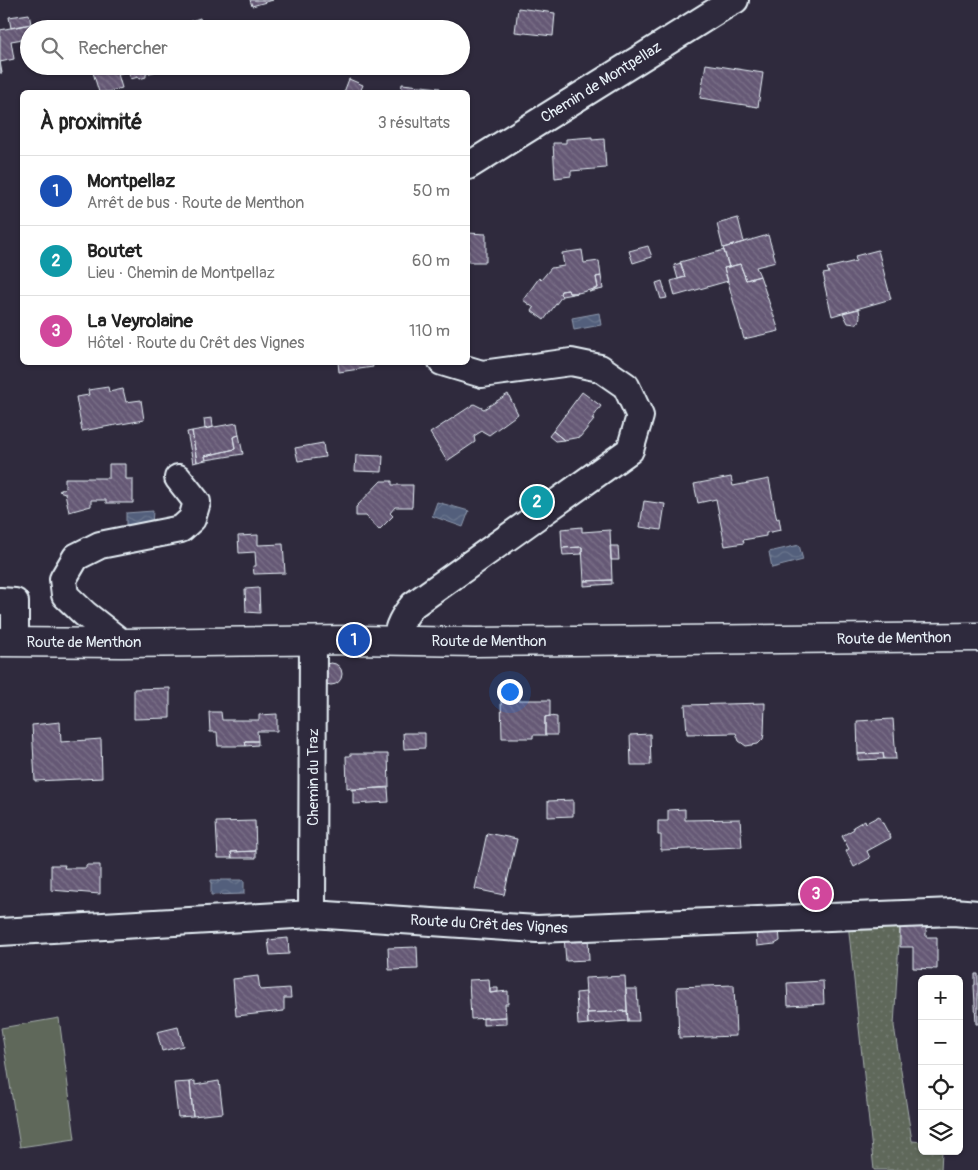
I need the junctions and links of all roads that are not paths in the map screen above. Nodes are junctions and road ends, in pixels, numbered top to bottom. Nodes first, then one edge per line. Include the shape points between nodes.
1 (735, 0) edge
2 (470, 165) edge
3 (452, 365) edge
4 (178, 478) dead end
5 (0, 602) edge
6 (978, 637) edge
7 (313, 641) junction
8 (396, 641) junction
9 (7, 642) edge
10 (122, 643) junction
11 (312, 914) junction
12 (978, 914) edge
13 (0, 932) edge

1 - 2 street, Chemin de Montpellaz
3 - 8 street via 482,374 571,362 600,368 626,386 640,416 630,450 413,605 398,626
4 - 10 street via 197,502 192,519 181,529 100,544 76,557 63,579 65,595
5 - 9 street via 14,602
6 - 8 main road, Route de Menthon
7 - 8 main road, Route de Menthon
7 - 10 main road, Route de Menthon
7 - 11 street, Chemin du Traz
9 - 10 main road, Route de Menthon
11 - 12 street, Route du Crêt des Vignes via 537,929 953,912
11 - 13 street, Route du Crêt des Vignes

